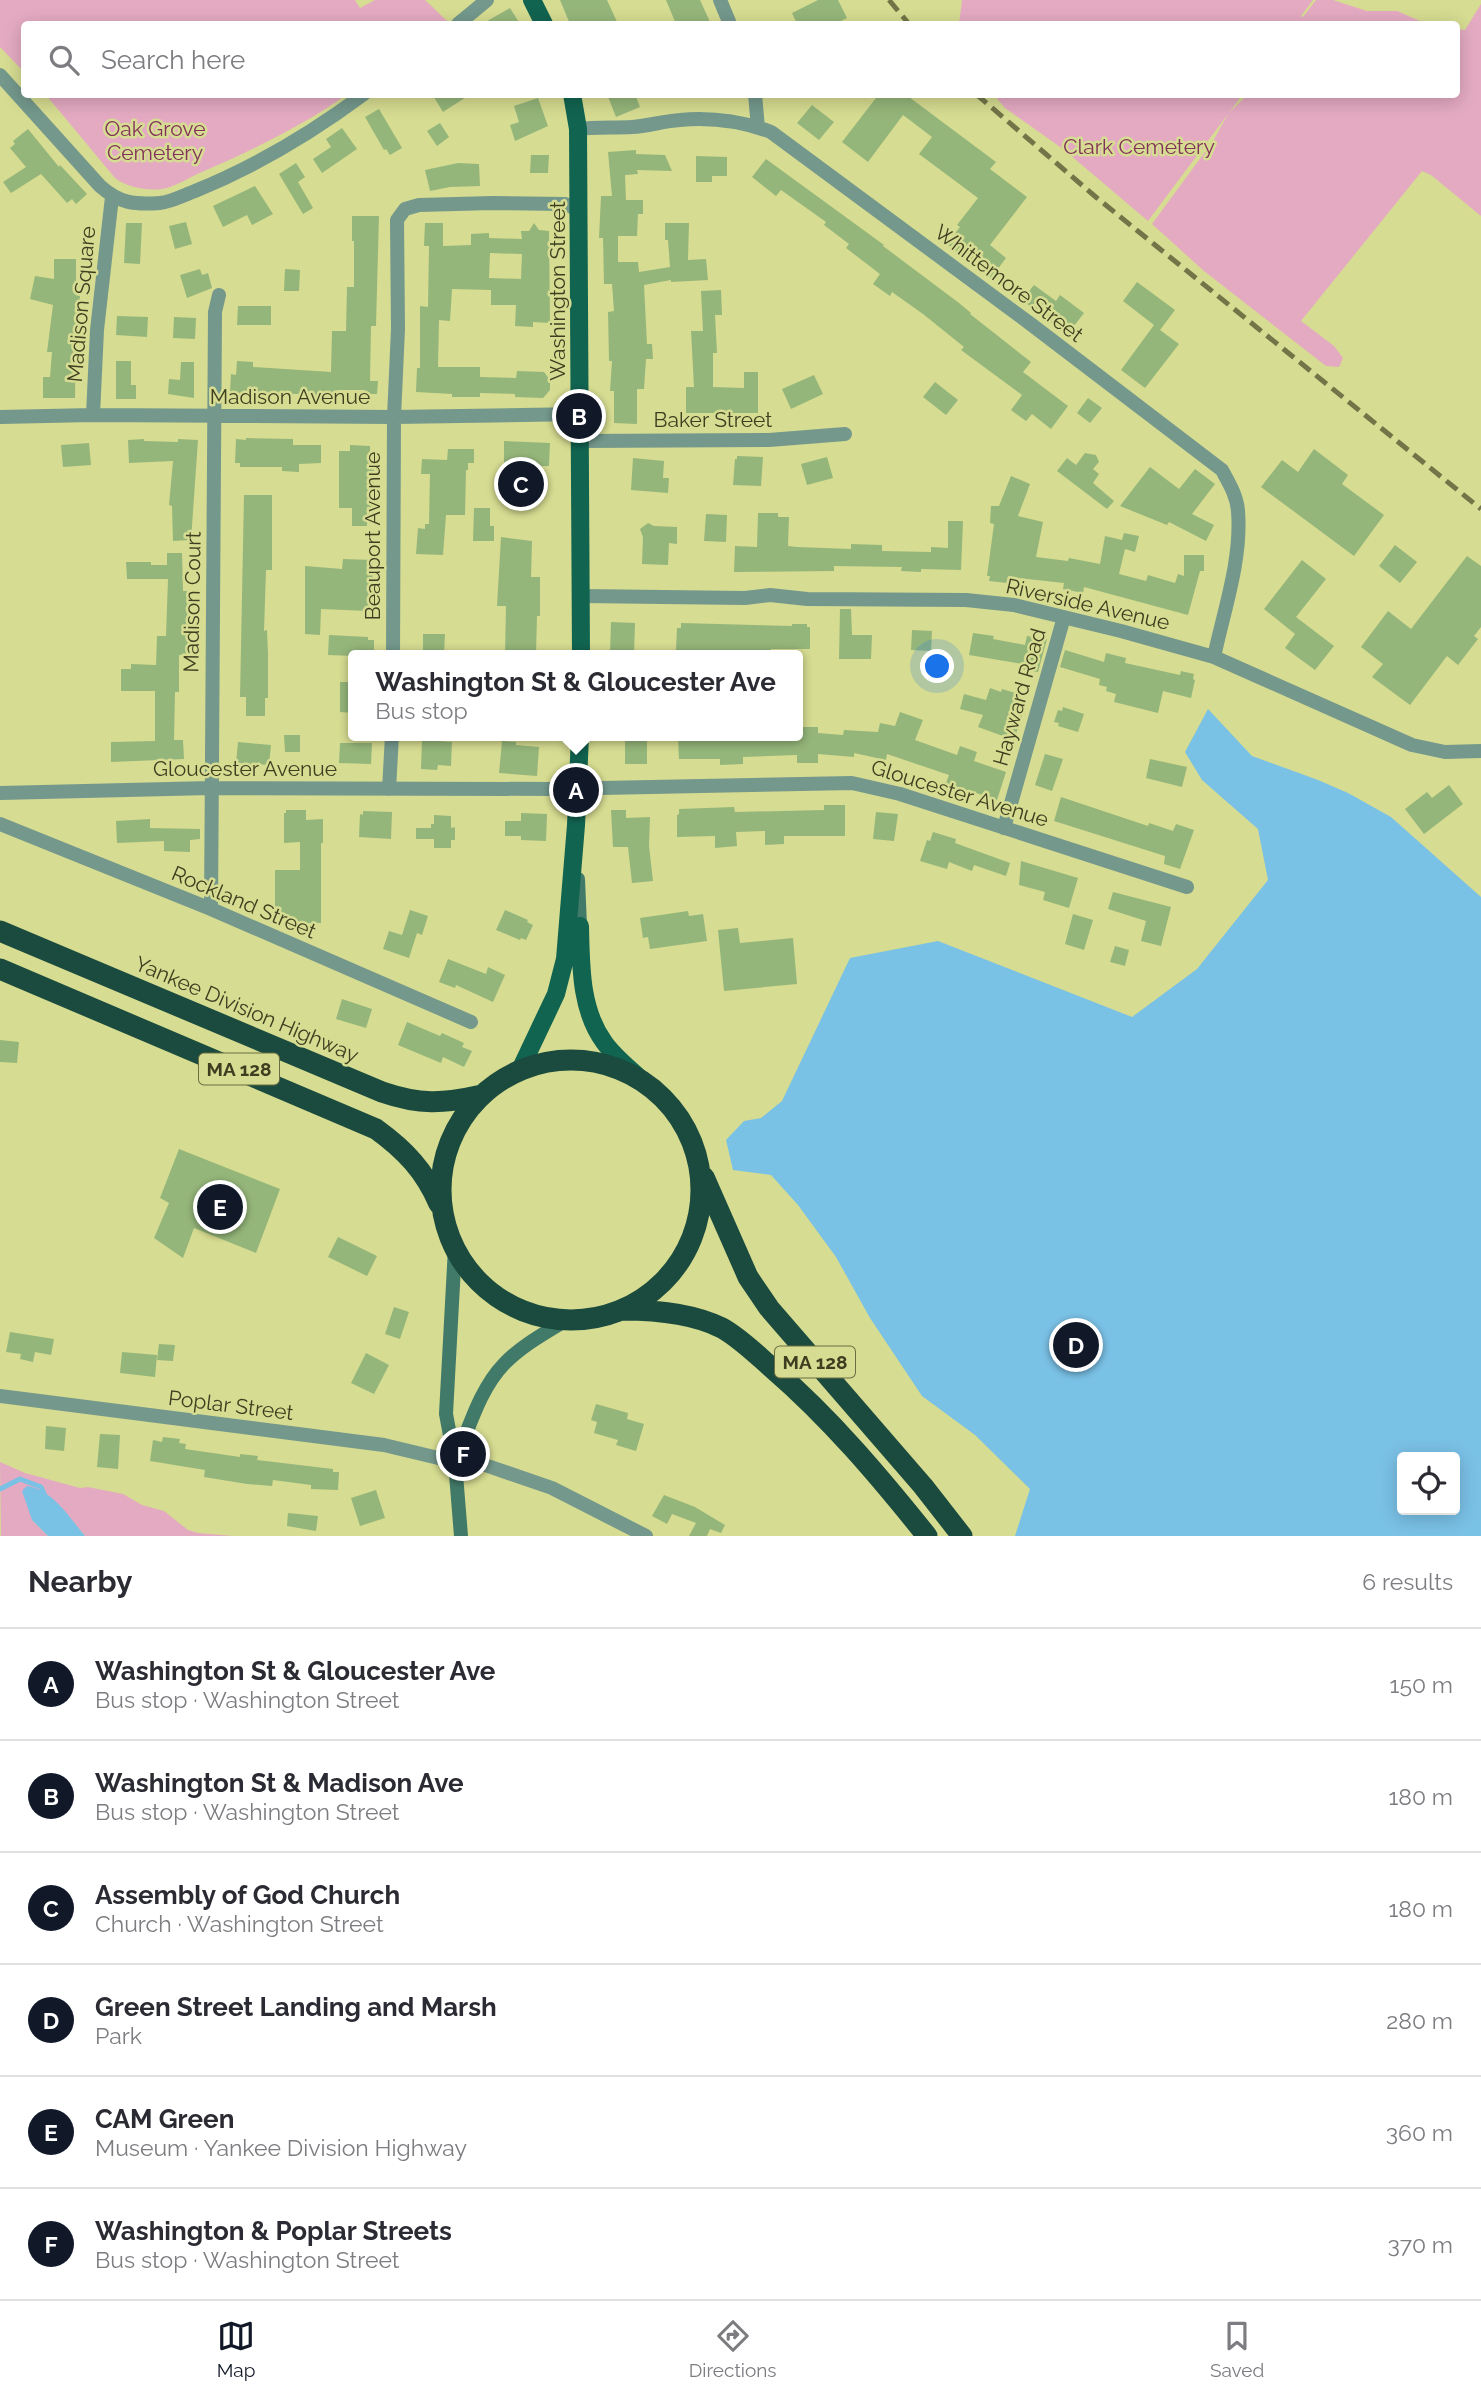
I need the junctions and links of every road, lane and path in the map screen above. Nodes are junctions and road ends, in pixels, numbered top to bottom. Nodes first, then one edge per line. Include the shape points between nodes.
1 (487, 0) edge
2 (532, 0) edge
3 (720, 0) edge
4 (462, 21) edge
5 (542, 21) edge
6 (729, 21) edge
7 (0, 75) edge
8 (358, 98) edge
9 (573, 98) edge
10 (755, 98) edge
11 (758, 128) junction
12 (578, 129) junction
13 (112, 197) junction
14 (579, 210) junction
15 (219, 295) dead end
16 (580, 414) junction
17 (93, 415) junction
18 (214, 416) junction
19 (0, 417) edge
20 (394, 417) junction
21 (845, 434) dead end
22 (581, 440) junction
23 (581, 596) junction
24 (1064, 617) junction
25 (393, 650) edge
26 (581, 650) edge
27 (1214, 657) junction
28 (392, 741) edge
29 (580, 741) edge
30 (1481, 751) edge
31 (211, 788) junction
32 (577, 788) junction
33 (389, 789) junction
34 (0, 793) edge
35 (0, 824) edge
36 (576, 825) junction
37 (1004, 828) junction
38 (1187, 887) dead end
39 (211, 909) junction
40 (580, 926) joint
41 (0, 931) edge
42 (0, 969) edge
43 (471, 1022) dead end
44 (520, 1070) junction
45 (646, 1084) junction
46 (482, 1095) junction
47 (700, 1168) junction
48 (443, 1213) junction
49 (455, 1248) junction
50 (621, 1310) junction
51 (566, 1320) junction
52 (0, 1396) edge
53 (455, 1462) junction
54 (461, 1536) edge
55 (646, 1536) edge
56 (927, 1536) edge
57 (962, 1536) edge

1 - 4 street
2 - 5 main road
3 - 6 street
7 - 13 street
8 - 13 street via 209,186 162,203 123,202
9 - 12 main road, Washington Street
10 - 11 street
11 - 12 street, Whittemore Street via 721,119
11 - 27 street, Whittemore Street via 790,146 1222,470 1238,510 1236,555
12 - 14 main road, Washington Street
13 - 17 street, Madison Square
14 - 16 main road, Washington Street
14 - 20 street, Beauport Avenue via 565,204 493,203 405,209 397,220
15 - 18 street, Madison Court
16 - 20 street, Madison Avenue
16 - 22 main road, Washington Street
17 - 18 street, Madison Avenue
17 - 19 street, Madison Avenue
18 - 20 street, Madison Avenue
18 - 31 street, Madison Court
20 - 25 street, Beauport Avenue
21 - 22 street, Baker Street via 769,440
22 - 23 main road, Washington Street
23 - 24 street, Riverside Avenue via 966,600
23 - 26 main road, Washington Street
24 - 27 street, Riverside Avenue
24 - 37 street, Hayward Road
27 - 30 street, Riverside Avenue via 1412,745 1445,752
28 - 33 street
29 - 32 main road
31 - 33 street, Gloucester Avenue
31 - 34 street, Gloucester Avenue
31 - 39 street, Madison Court
32 - 33 street, Gloucester Avenue
32 - 36 main road
32 - 37 street, Gloucester Avenue via 852,783
35 - 39 street, Rockland Street
36 - 40 main road
36 - 44 main road via 565,959 556,994
37 - 38 street, Gloucester Avenue
39 - 43 street, Rockland Street
40 - 45 main road via 582,977 598,1031
41 - 46 highway, Yankee Division Highway / MA 128 via 393,1096 437,1103
42 - 48 highway, MA 128 via 376,1129 416,1164
44 - 45 highway, MA 128 via 546,1062 598,1062
44 - 46 highway, MA 128
45 - 47 highway, MA 128 via 681,1122
46 - 48 highway via 458,1125 446,1154 441,1182
47 - 50 highway via 699,1212 684,1255 661,1284
47 - 57 highway, MA 128 via 748,1277 769,1308
48 - 49 highway, MA 128
49 - 51 highway, MA 128 via 475,1278 491,1292 526,1311
49 - 53 main road via 446,1414
50 - 51 highway, MA 128
50 - 56 highway, MA 128 via 694,1317 736,1337 840,1434
51 - 53 main road via 502,1365 483,1395
52 - 53 street, Poplar Street via 384,1446
53 - 54 main road
53 - 55 street, Poplar Street via 485,1465 552,1488

